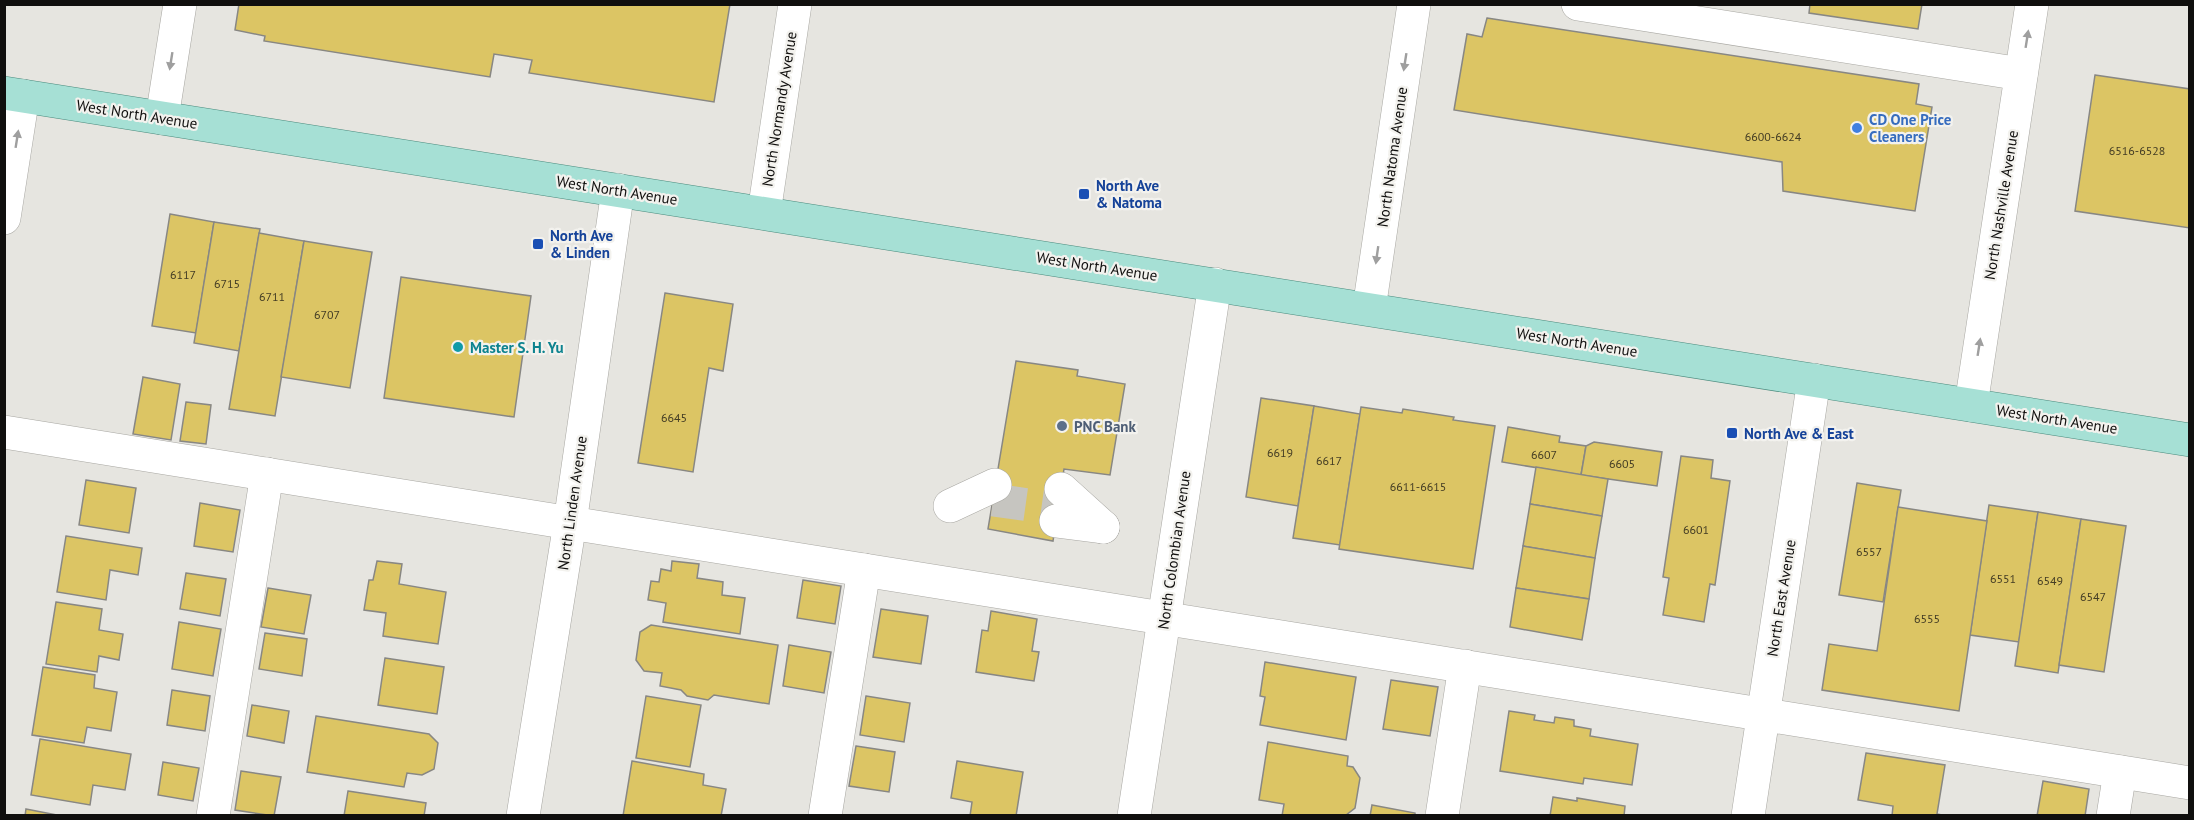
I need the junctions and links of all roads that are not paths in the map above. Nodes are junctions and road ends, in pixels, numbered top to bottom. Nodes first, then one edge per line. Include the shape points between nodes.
1 (180, 4) edge
2 (795, 4) edge
3 (1414, 4) edge
4 (1578, 4) edge
5 (2032, 4) edge
6 (1713, 15) edge
7 (2021, 74) junction
8 (14, 94) edge
9 (162, 118) junction
10 (618, 190) junction
11 (764, 213) junction
12 (4, 218) edge
13 (1215, 284) junction
14 (1370, 309) junction
15 (1814, 380) junction
16 (1971, 405) junction
17 (4, 432) edge
18 (2190, 440) edge
19 (267, 474) junction
20 (993, 499) tunnel mouth
21 (950, 506) dead end
22 (1058, 506) tunnel mouth
23 (570, 523) junction
24 (1103, 527) dead end
25 (864, 570) junction
26 (1164, 617) junction
27 (1465, 666) junction
28 (1763, 714) junction
29 (2120, 772) junction
30 (2190, 783) edge
31 (213, 816) edge
32 (523, 816) edge
33 (825, 816) edge
34 (1134, 816) edge
35 (1442, 816) edge
36 (1748, 816) edge
37 (2114, 816) edge

1 -> 9 street
2 - 11 street, North Normandy Avenue
3 -> 14 street, North Natoma Avenue
4 - 6 street
7 -> 5 street, North Nashville Avenue
6 - 7 street
16 -> 7 street, North Nashville Avenue
8 - 9 main road, West North Avenue
12 -> 8 street
9 - 10 main road, West North Avenue
10 - 11 main road, West North Avenue
10 - 23 street, North Linden Avenue
11 - 13 main road, West North Avenue
13 - 14 main road, West North Avenue
13 - 26 street, North Colombian Avenue
14 - 15 main road, West North Avenue
15 - 16 main road, West North Avenue
15 - 28 street, North East Avenue
16 - 18 main road, West North Avenue
17 - 19 street
19 - 23 street
19 - 31 street
20 - 21 street
22 - 24 street
23 - 25 street
23 - 32 street, North Linden Avenue
25 - 26 street
25 - 33 street
26 - 27 street
26 - 34 street, North Colombian Avenue
27 - 28 street
27 - 35 street
28 - 29 street
28 - 36 street, North East Avenue
29 - 30 street
29 - 37 street

